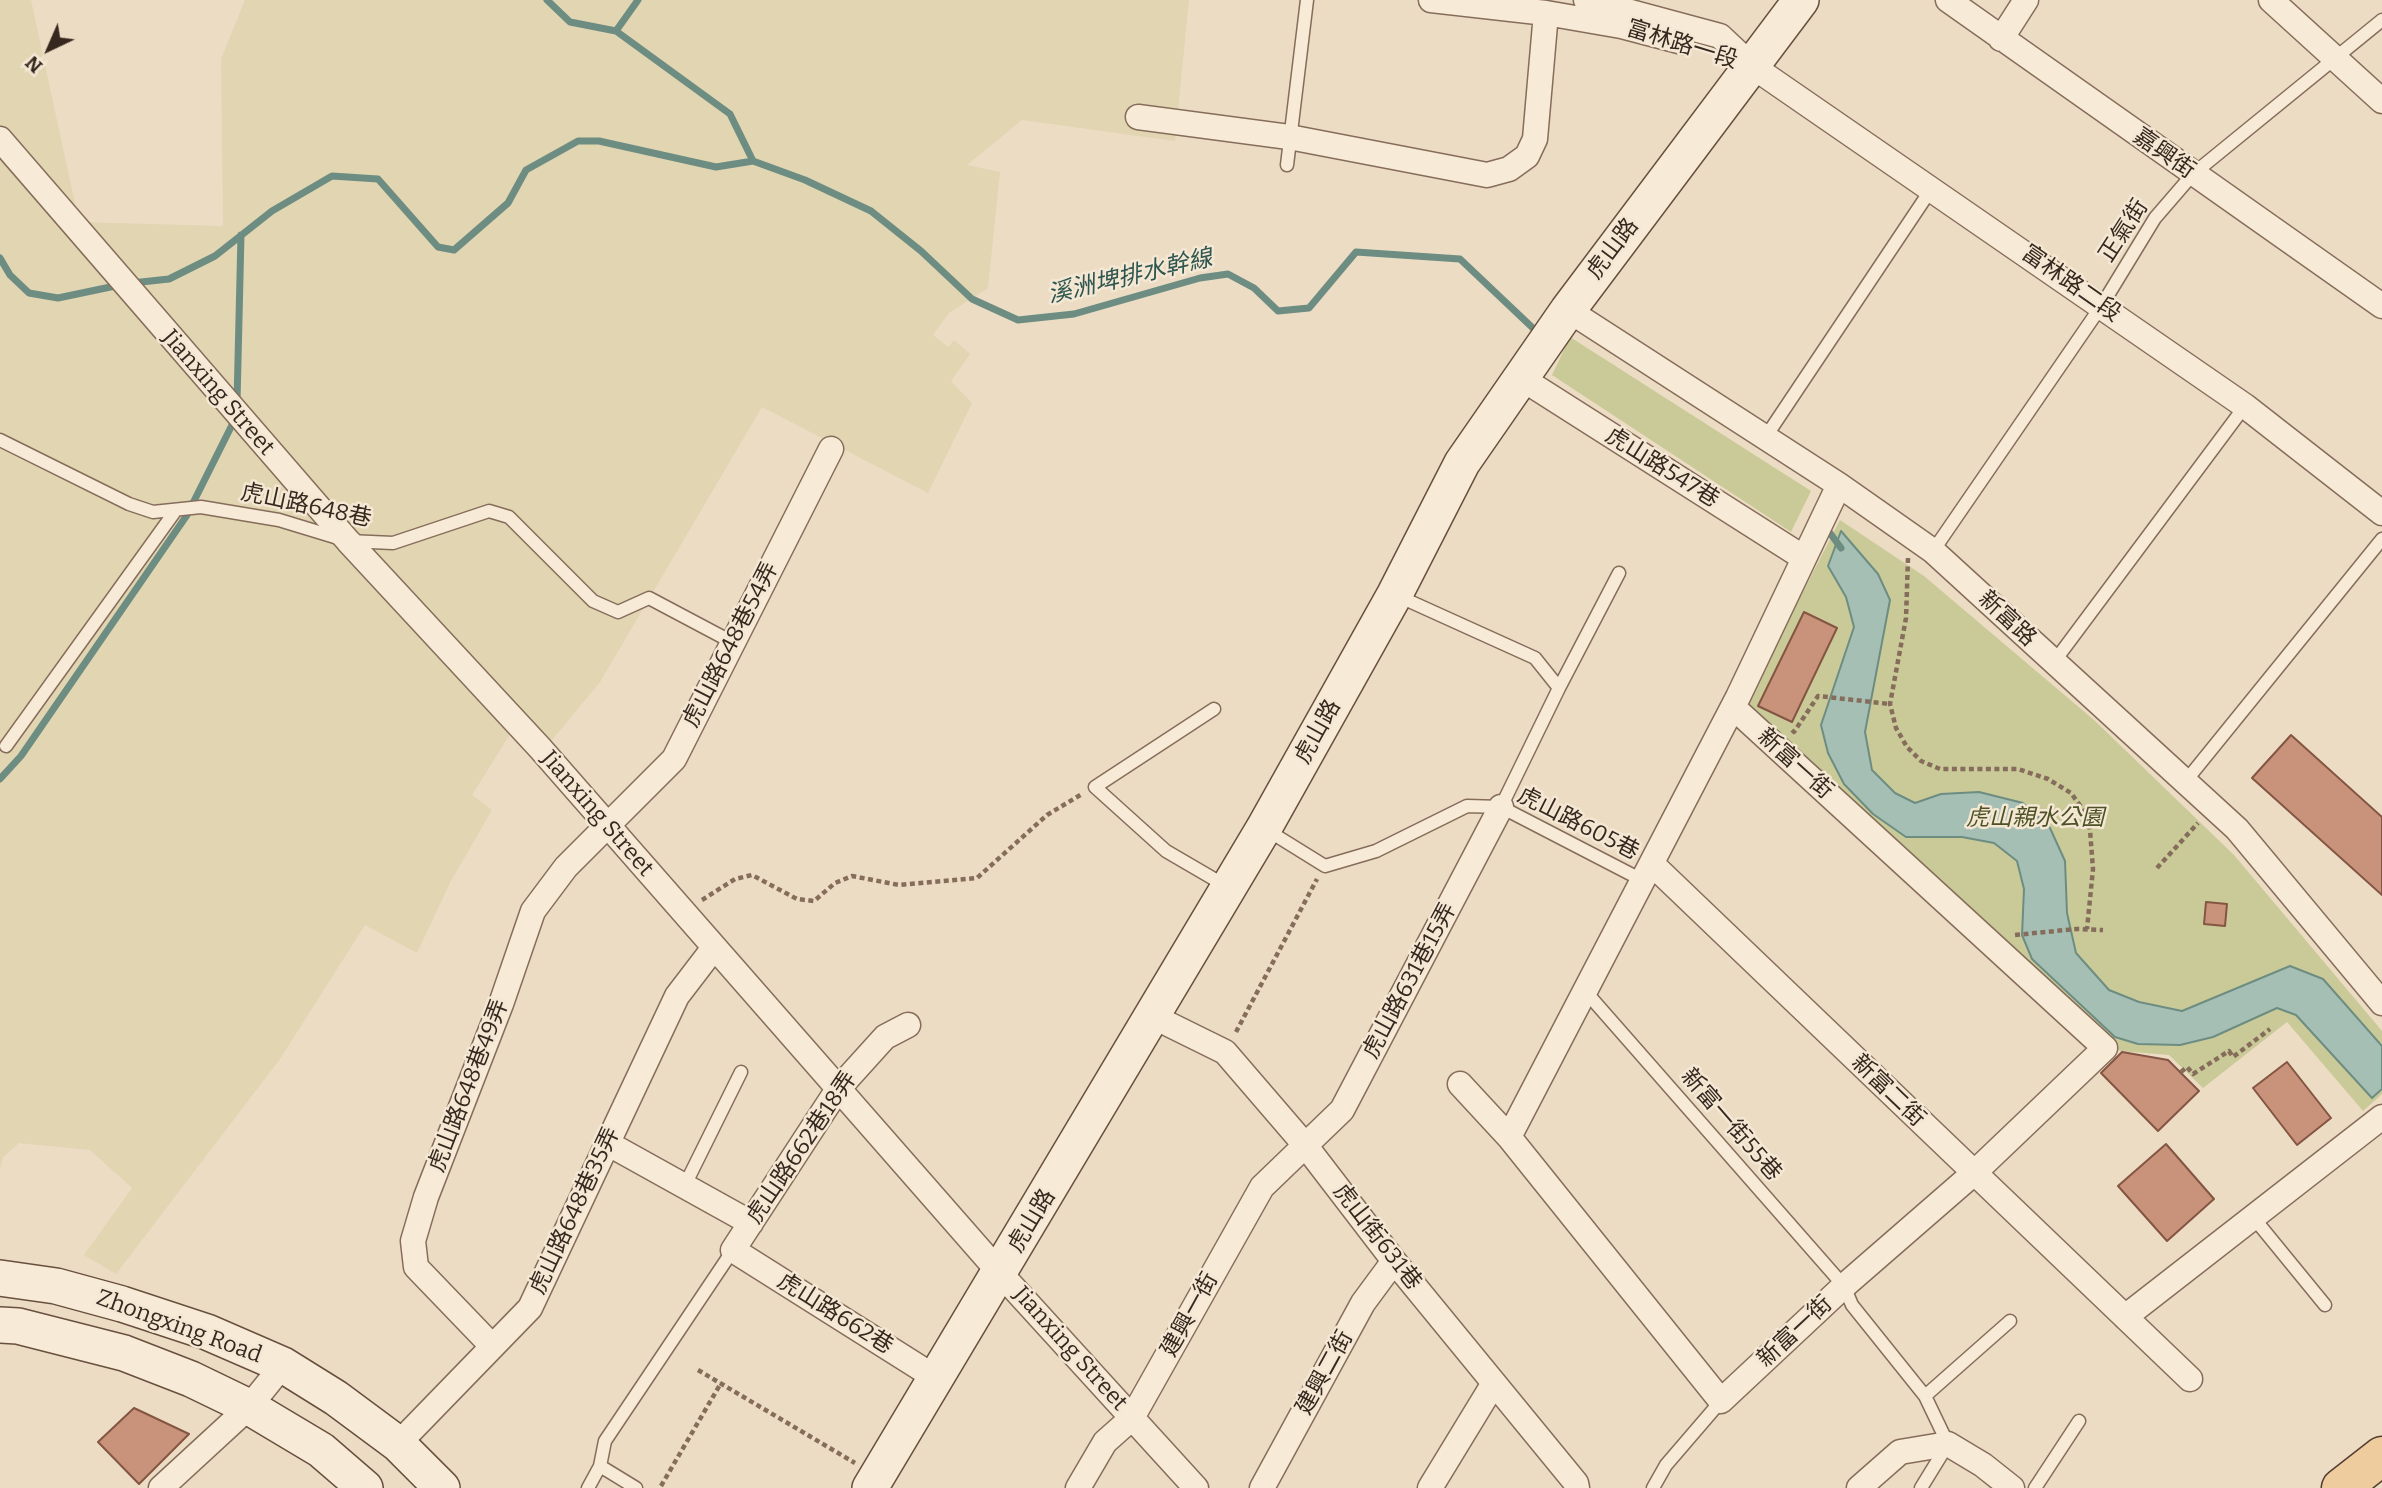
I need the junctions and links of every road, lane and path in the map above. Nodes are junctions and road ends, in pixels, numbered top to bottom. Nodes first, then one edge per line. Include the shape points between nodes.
1 (1307, 0) edge
2 (1431, 0) edge
3 (1586, 0) edge
4 (1801, 0) edge
5 (1948, 0) edge
6 (2026, 0) edge
7 (2271, 0) edge
8 (1636, 4) edge
9 (1546, 13) junction
10 (2382, 20) edge
11 (2001, 39) junction
12 (2336, 59) junction
13 (1752, 66) junction
14 (2382, 101) edge
15 (1138, 117) dead end
16 (1289, 137) junction
17 (0, 139) edge
18 (1287, 165) dead end
19 (2193, 174) junction
20 (1932, 188) junction
21 (2102, 305) junction
22 (2382, 306) edge
23 (1568, 310) junction
24 (1521, 378) junction
25 (2245, 406) junction
26 (1765, 438) junction
27 (0, 440) edge
28 (831, 449) dead end
29 (1839, 485) junction
30 (178, 510) junction
31 (2382, 513) edge
32 (1909, 534) junction
33 (2382, 539) edge
34 (348, 541) junction
35 (1933, 551) junction
36 (1804, 558) junction
37 (1619, 573) dead end
38 (1395, 594) junction
39 (732, 642) junction
40 (2054, 662) junction
41 (1559, 688) junction
42 (1890, 704) junction
43 (1733, 707) junction
44 (1214, 709) dead end
45 (1783, 725) dead end
46 (6, 746) dead end
47 (2185, 782) junction
48 (1095, 786) junction
49 (1501, 807) junction
50 (2213, 807) junction
51 (607, 823) junction
52 (1264, 828) junction
53 (1325, 866) junction
54 (2157, 868) dead end
55 (1648, 873) junction
56 (1228, 887) junction
57 (682, 914) junction
58 (2087, 929) junction
59 (2103, 930) dead end
60 (2012, 936) dead end
61 (713, 949) junction
62 (1586, 992) junction
63 (2382, 1003) edge
64 (1152, 1016) junction
65 (908, 1025) dead end
66 (2270, 1030) dead end
67 (1225, 1052) junction
68 (741, 1072) dead end
69 (2180, 1072) dead end
70 (1460, 1084) dead end
71 (838, 1088) junction
72 (2382, 1117) edge
73 (1509, 1137) junction
74 (607, 1143) junction
75 (1305, 1144) junction
76 (1974, 1173) junction
77 (685, 1185) junction
78 (2253, 1217) junction
79 (751, 1223) junction
80 (733, 1250) junction
81 (1394, 1261) junction
82 (1000, 1273) junction
83 (0, 1278) edge
84 (1844, 1286) junction
85 (2325, 1305) dead end
86 (2125, 1317) junction
87 (2010, 1321) dead end
88 (0, 1325) edge
89 (492, 1346) junction
90 (283, 1365) junction
91 (698, 1370) dead end
92 (936, 1378) junction
93 (2190, 1379) dead end
94 (721, 1383) junction
95 (1494, 1384) junction
96 (1925, 1396) junction
97 (1721, 1401) junction
98 (249, 1407) junction
99 (1132, 1418) junction
100 (2079, 1421) dead end
101 (398, 1444) junction
102 (1948, 1444) junction
103 (2382, 1455) edge
104 (600, 1466) junction
105 (874, 1482) edge
106 (661, 1486) edge
107 (161, 1488) edge
108 (365, 1488) edge
109 (442, 1488) edge
110 (588, 1488) edge
111 (636, 1488) edge
112 (1078, 1488) edge
113 (1196, 1488) edge
114 (1262, 1488) edge
115 (1430, 1488) edge
116 (1577, 1488) edge
117 (1653, 1488) edge
118 (1858, 1488) edge
119 (1921, 1488) edge
120 (2012, 1488) edge
121 (2035, 1488) edge
122 (2342, 1488) edge

1 - 16 lane
2 - 9 street, 富林路一段
3 - 8 street, 富林路一段
4 - 13 street, 虎山路
5 - 11 street, 嘉興街
6 - 11 street
7 - 12 street
8 - 13 street, 富林路一段 via 1720,36
9 - 13 street, 富林路一段 via 1621,26 1718,51
9 - 16 street via 1535,139 1527,156 1509,169 1487,175
10 - 12 lane, 正氣街
11 - 19 street, 嘉興街
12 - 14 street
12 - 19 lane, 正氣街
13 - 20 street, 富林路二段
13 - 23 street, 虎山路
15 - 16 street
16 - 18 lane
17 - 34 street, Jianxing Street
19 - 21 lane, 正氣街 via 2155,218
19 - 22 street, 嘉興街
20 - 21 street, 富林路二段
20 - 26 lane
21 - 25 street, 富林路二段
21 - 35 lane, 正氣街
23 - 24 street, 虎山路
23 - 26 street, 新富路
24 - 36 street, 虎山路547巷
24 - 38 street, 虎山路 via 1462,463
25 - 31 street, 富林路二段
25 - 40 lane
26 - 29 street, 新富路
27 - 30 lane, 虎山路648巷 via 128,504 153,512
28 - 39 street, 虎山路648巷54弄
29 - 32 street, 新富路
29 - 36 street, 新富一街
30 - 34 lane, 虎山路648巷 via 201,507 279,520
30 - 46 lane
32 - 35 street, 新富路
32 - 42 path via 1906,618
33 - 47 lane
34 - 39 lane, 虎山路648巷 via 393,543 489,511 509,517 593,601 618,612 649,598
34 - 51 street, Jianxing Street
35 - 40 street, 新富路
36 - 43 street, 新富一街
37 - 41 lane
38 - 41 lane via 1535,658
38 - 52 street, 虎山路
39 - 51 street, 虎山路648巷54弄 via 674,759
40 - 47 street, 新富路
41 - 49 lane
42 - 45 path via 1818,696 1794,732
42 - 58 path via 1901,738 1921,761 1940,769 2018,769 2071,793 2088,815 2090,830 2093,869
43 - 55 street, 新富一街
43 - 76 street, 新富一街 via 2105,1048
44 - 48 lane
47 - 50 street, 新富路
48 - 56 lane via 1166,851
48 - 57 path via 1047,815 977,878 899,885 852,876 814,901 797,899 752,875 735,879
49 - 53 lane, 虎山路605巷 via 1467,806 1376,850
49 - 55 lane, 虎山路605巷
49 - 75 street, 虎山路631巷15弄 via 1342,1110
50 - 54 path
50 - 63 street, 新富路 via 2237,828
51 - 57 street, Jianxing Street
51 - 89 street, 虎山路648巷49弄 via 533,911 413,1241 416,1266
52 - 53 lane
52 - 56 street, 虎山路
53 - 67 path
55 - 62 street, 新富一街
55 - 76 street, 新富二街
56 - 64 street, 虎山路
57 - 61 street, Jianxing Street
58 - 59 path
58 - 60 path
61 - 71 street, Jianxing Street
61 - 74 street, 虎山路648巷35弄 via 677,996
62 - 73 street, 新富一街
62 - 84 lane, 新富一街55巷
64 - 67 street, 虎山街631巷
64 - 82 street, 虎山路
65 - 71 street, 虎山路662巷18弄 via 885,1037
66 - 69 path via 2234,1057 2229,1051 2193,1074 2187,1067
67 - 75 street, 虎山街631巷
68 - 77 lane
70 - 73 street
71 - 79 street, 虎山路662巷18弄
71 - 82 street, Jianxing Street
72 - 78 street
73 - 97 street
74 - 77 street
74 - 89 street, 虎山路648巷35弄 via 530,1308
75 - 81 street, 虎山街631巷
75 - 99 street, 建興一街 via 1262,1187
76 - 84 street, 新富一街
76 - 86 street, 新富二街
77 - 79 street
78 - 85 lane
78 - 86 street
79 - 80 street, 虎山路662巷18弄
80 - 92 street, 虎山路662巷
80 - 104 lane via 605,1441
81 - 95 street, 虎山街631巷
81 - 114 street, 建興二街 via 1363,1304
82 - 92 street, 虎山路
82 - 99 street, Jianxing Street
83 - 90 street, Zhongxing Road via 56,1286 122,1304 207,1332
84 - 96 lane, 新富一街55巷 via 1852,1305
84 - 97 street, 新富一街
86 - 93 street, 新富二街
87 - 96 lane
88 - 98 street, Zhongxing Road via 124,1353
89 - 101 street, 虎山路648巷35弄
90 - 98 street
90 - 101 street, Zhongxing Road
91 - 94 path
92 - 105 street, 虎山路
94 - 105 path
94 - 106 path
95 - 115 street
95 - 116 street, 虎山街631巷
96 - 102 lane, 新富一街55巷
97 - 117 lane via 1666,1465
98 - 107 street
98 - 108 street, Zhongxing Road via 321,1450
99 - 112 street, 建興一街 via 1105,1442
99 - 113 street, Jianxing Street
100 - 121 lane
101 - 109 street, Zhongxing Road
102 - 118 street via 1900,1452
102 - 119 lane
102 - 120 street
103 - 122 main road
104 - 110 lane
104 - 111 lane

